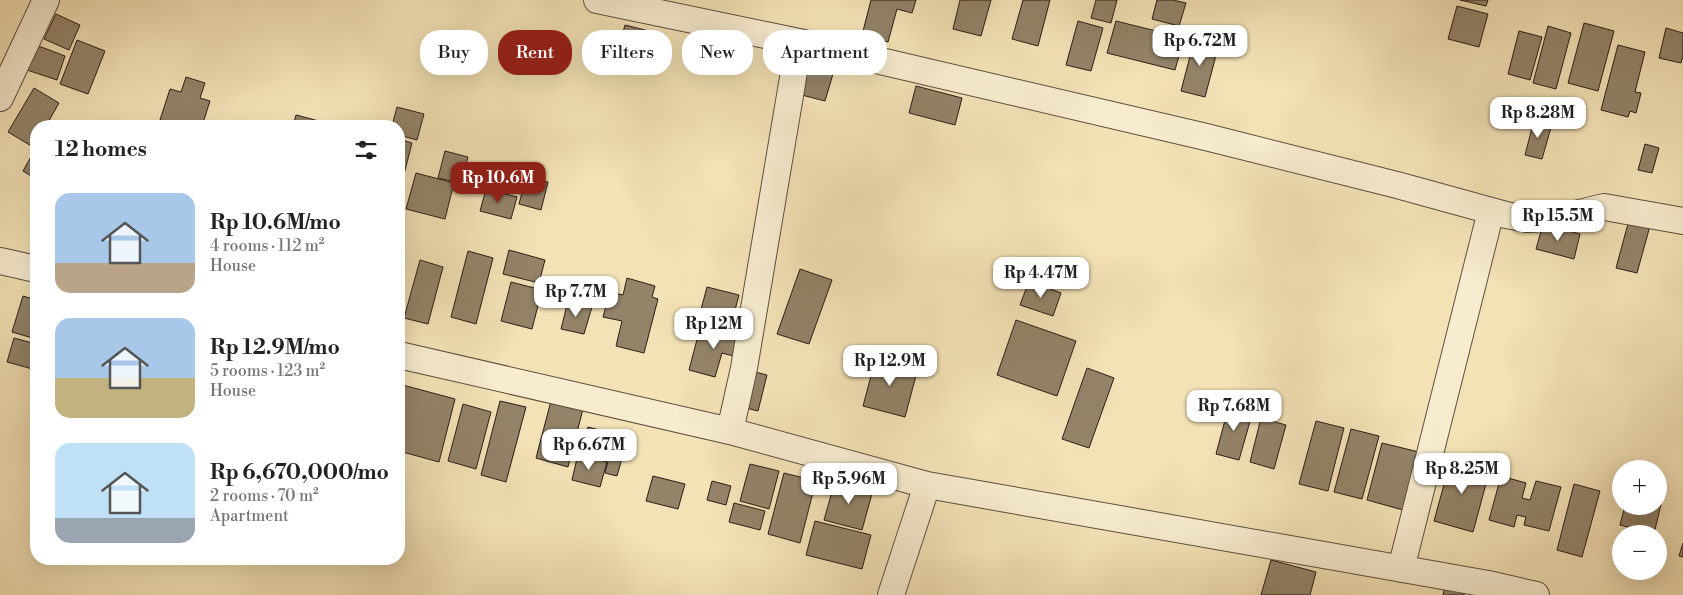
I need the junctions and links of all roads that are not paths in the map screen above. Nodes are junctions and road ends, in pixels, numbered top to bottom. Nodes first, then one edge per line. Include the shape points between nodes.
1 (46, 0) edge
2 (597, 0) edge
3 (763, 35) edge
4 (887, 63) edge
5 (793, 75) edge
6 (0, 96) edge
7 (1491, 211) junction
8 (1683, 221) edge
9 (0, 261) edge
10 (30, 268) edge
11 (405, 356) edge
12 (730, 431) junction
13 (927, 485) junction
14 (1401, 569) junction
15 (891, 595) edge
16 (1536, 595) edge

1 - 6 street
2 - 3 street
4 - 7 street via 1206,137
5 - 12 street via 744,368
7 - 8 street via 1527,219 1567,216 1604,206
7 - 14 street
9 - 10 street
11 - 12 street
12 - 13 street
13 - 14 street
13 - 15 street
14 - 16 street

